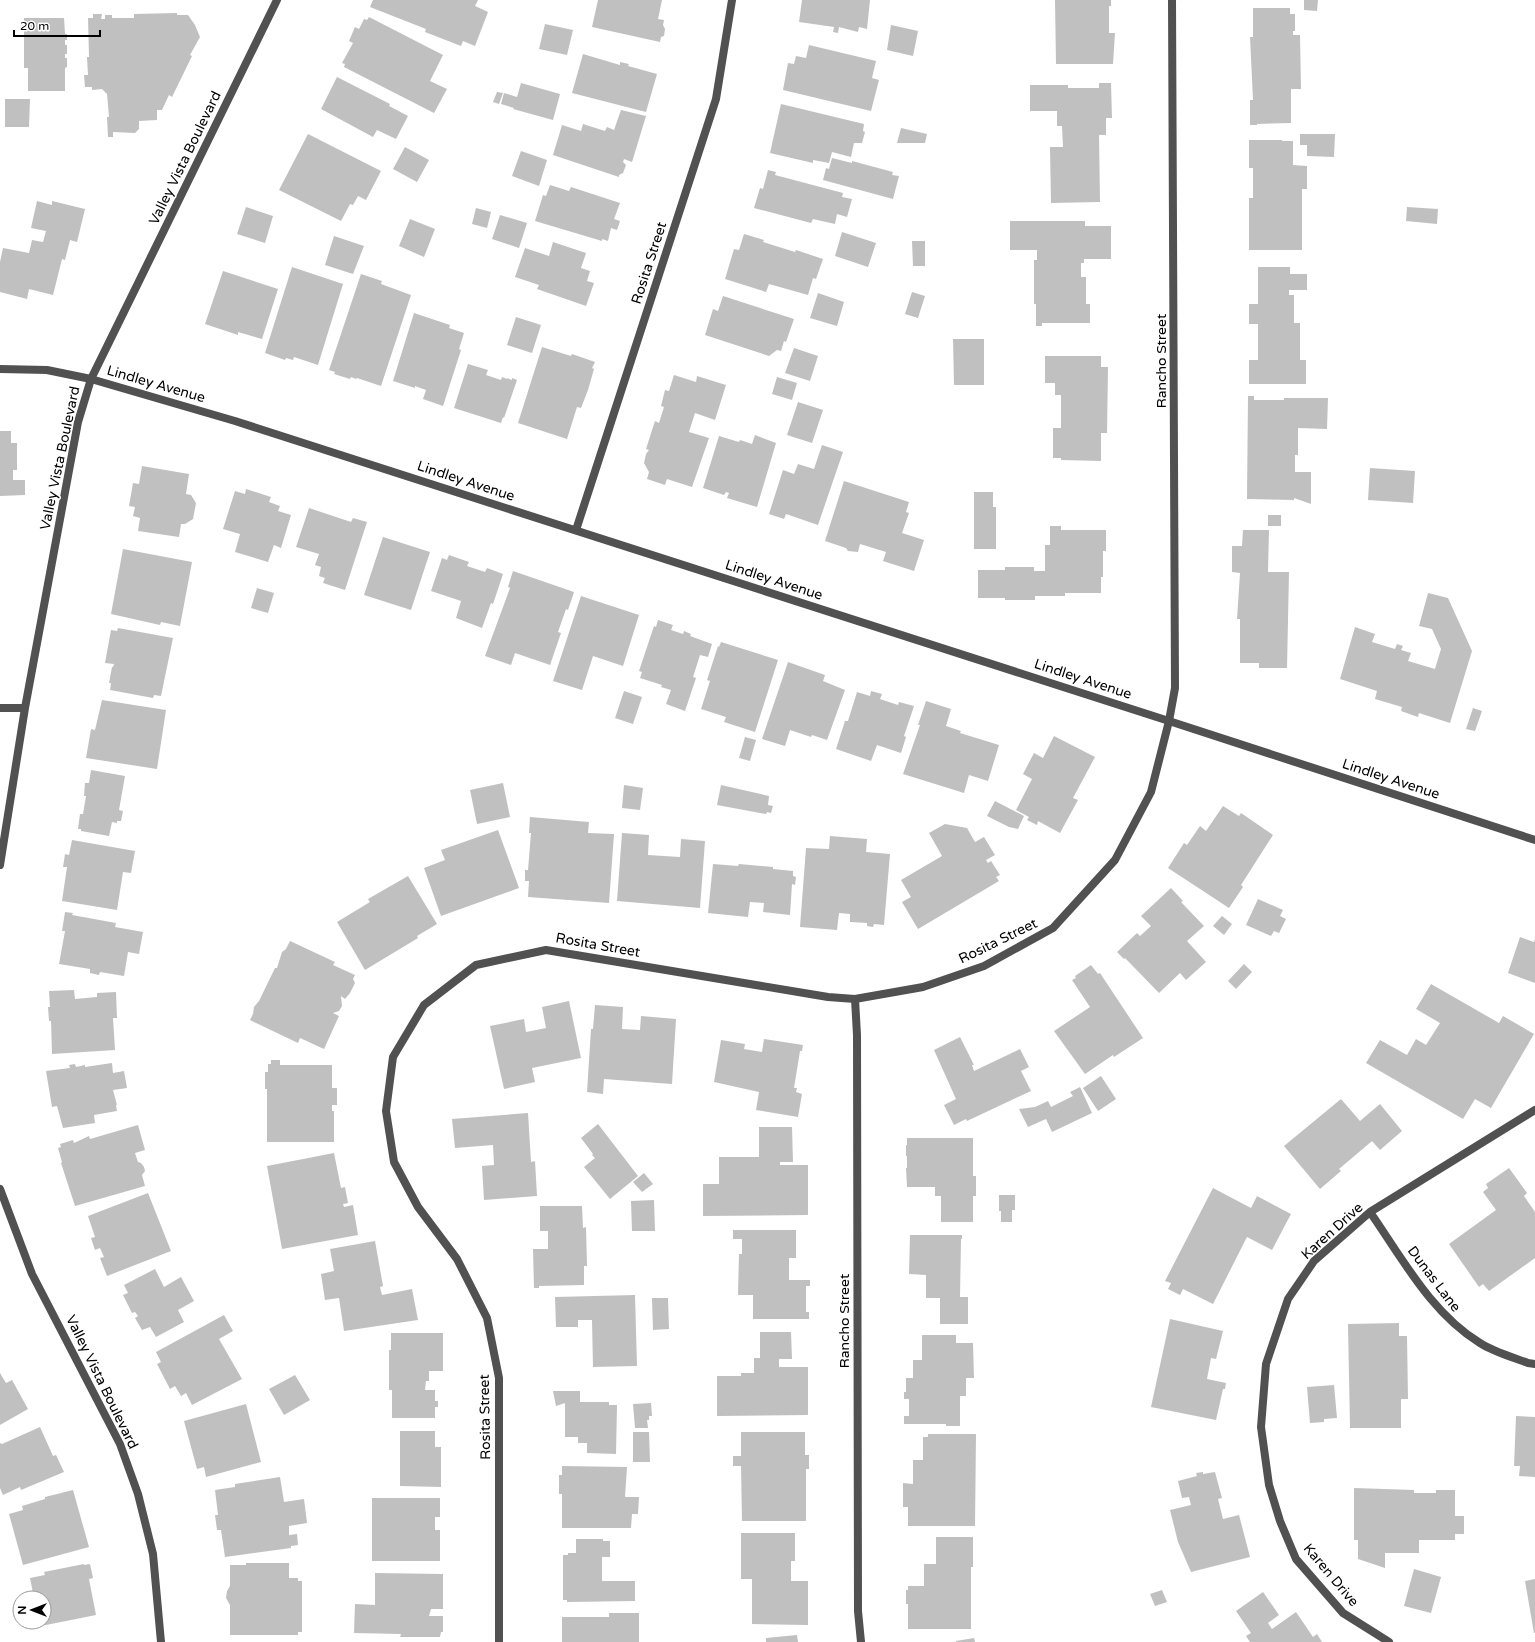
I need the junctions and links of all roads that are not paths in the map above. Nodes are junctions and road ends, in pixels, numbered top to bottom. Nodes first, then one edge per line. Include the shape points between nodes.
1 (278, 0) edge
2 (732, 0) edge
3 (1172, 0) edge
4 (0, 369) edge
5 (91, 379) junction
6 (576, 530) junction
7 (0, 708) edge
8 (25, 708) junction
9 (1169, 721) junction
10 (1535, 840) edge
11 (0, 865) edge
12 (855, 999) junction
13 (1535, 1110) edge
14 (0, 1189) edge
15 (1370, 1212) junction
16 (1535, 1364) edge
17 (161, 1642) edge
18 (499, 1642) edge
19 (861, 1642) edge
20 (1388, 1642) edge

1 - 5 street, Valley Vista Boulevard
2 - 6 street, Rosita Street via 716,99
3 - 9 street, Rancho Street via 1175,688
4 - 5 street, Lindley Avenue via 47,370
5 - 6 street, Lindley Avenue via 235,421
5 - 8 street, Valley Vista Boulevard via 78,422
6 - 9 street, Lindley Avenue
7 - 8 street
8 - 11 street, Valley Vista Boulevard
9 - 10 street, Lindley Avenue
9 - 12 street, Rosita Street via 1151,792 1115,860 1053,928 977,968 922,988
12 - 18 street, Rosita Street via 828,997 546,950 476,965 424,1005 393,1057 386,1111 394,1162 418,1207 457,1259 487,1318 499,1378
12 - 19 street, Rancho Street via 858,1604
13 - 15 street, Karen Drive
14 - 17 street, Valley Vista Boulevard via 32,1274 120,1444 138,1494 153,1554
15 - 16 street, Dunas Lane via 1432,1302 1453,1324 1481,1344
15 - 20 street, Karen Drive via 1314,1261 1288,1299 1266,1364 1261,1427 1269,1485 1280,1521 1296,1559 1342,1614

